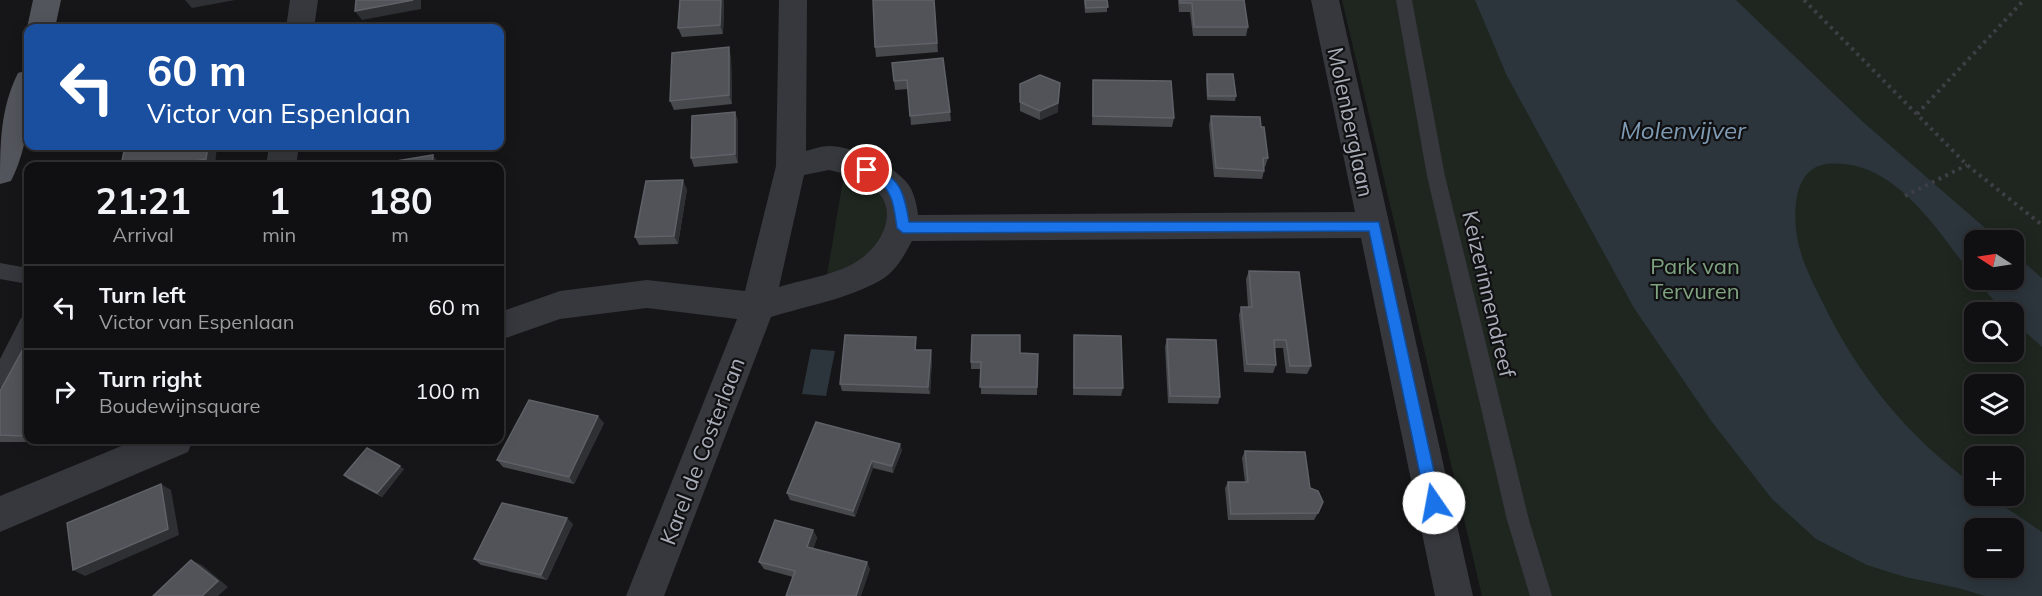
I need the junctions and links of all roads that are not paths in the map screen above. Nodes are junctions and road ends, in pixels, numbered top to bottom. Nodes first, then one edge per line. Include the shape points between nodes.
1 (47, 0) edge
2 (304, 0) edge
3 (794, 0) edge
4 (1325, 0) edge
5 (1404, 0) edge
6 (41, 24) edge
7 (301, 24) edge
8 (24, 94) edge
9 (791, 166) junction
10 (0, 172) edge
11 (1374, 225) junction
12 (903, 228) junction
13 (0, 271) edge
14 (24, 275) edge
15 (758, 307) junction
16 (504, 325) edge
17 (24, 332) edge
18 (0, 379) edge
19 (166, 444) edge
20 (0, 514) edge
21 (645, 596) edge
22 (1454, 596) edge
23 (1541, 596) edge

1 - 6 main road
2 - 7 street
3 - 9 street, Karel de Costerlaan
4 - 11 street, Molenberglaan
5 - 23 lane, Keizerinnendreef via 1436,176 1515,508
8 - 10 main road
9 - 12 street via 829,158 852,163 883,178 898,194
9 - 15 street, Karel de Costerlaan
11 - 12 street
11 - 22 street, Molenberglaan
12 - 15 street via 889,253 870,270
13 - 14 lane
15 - 16 street via 647,294 560,305
15 - 21 street, Karel de Costerlaan
17 - 18 lane
19 - 20 street

